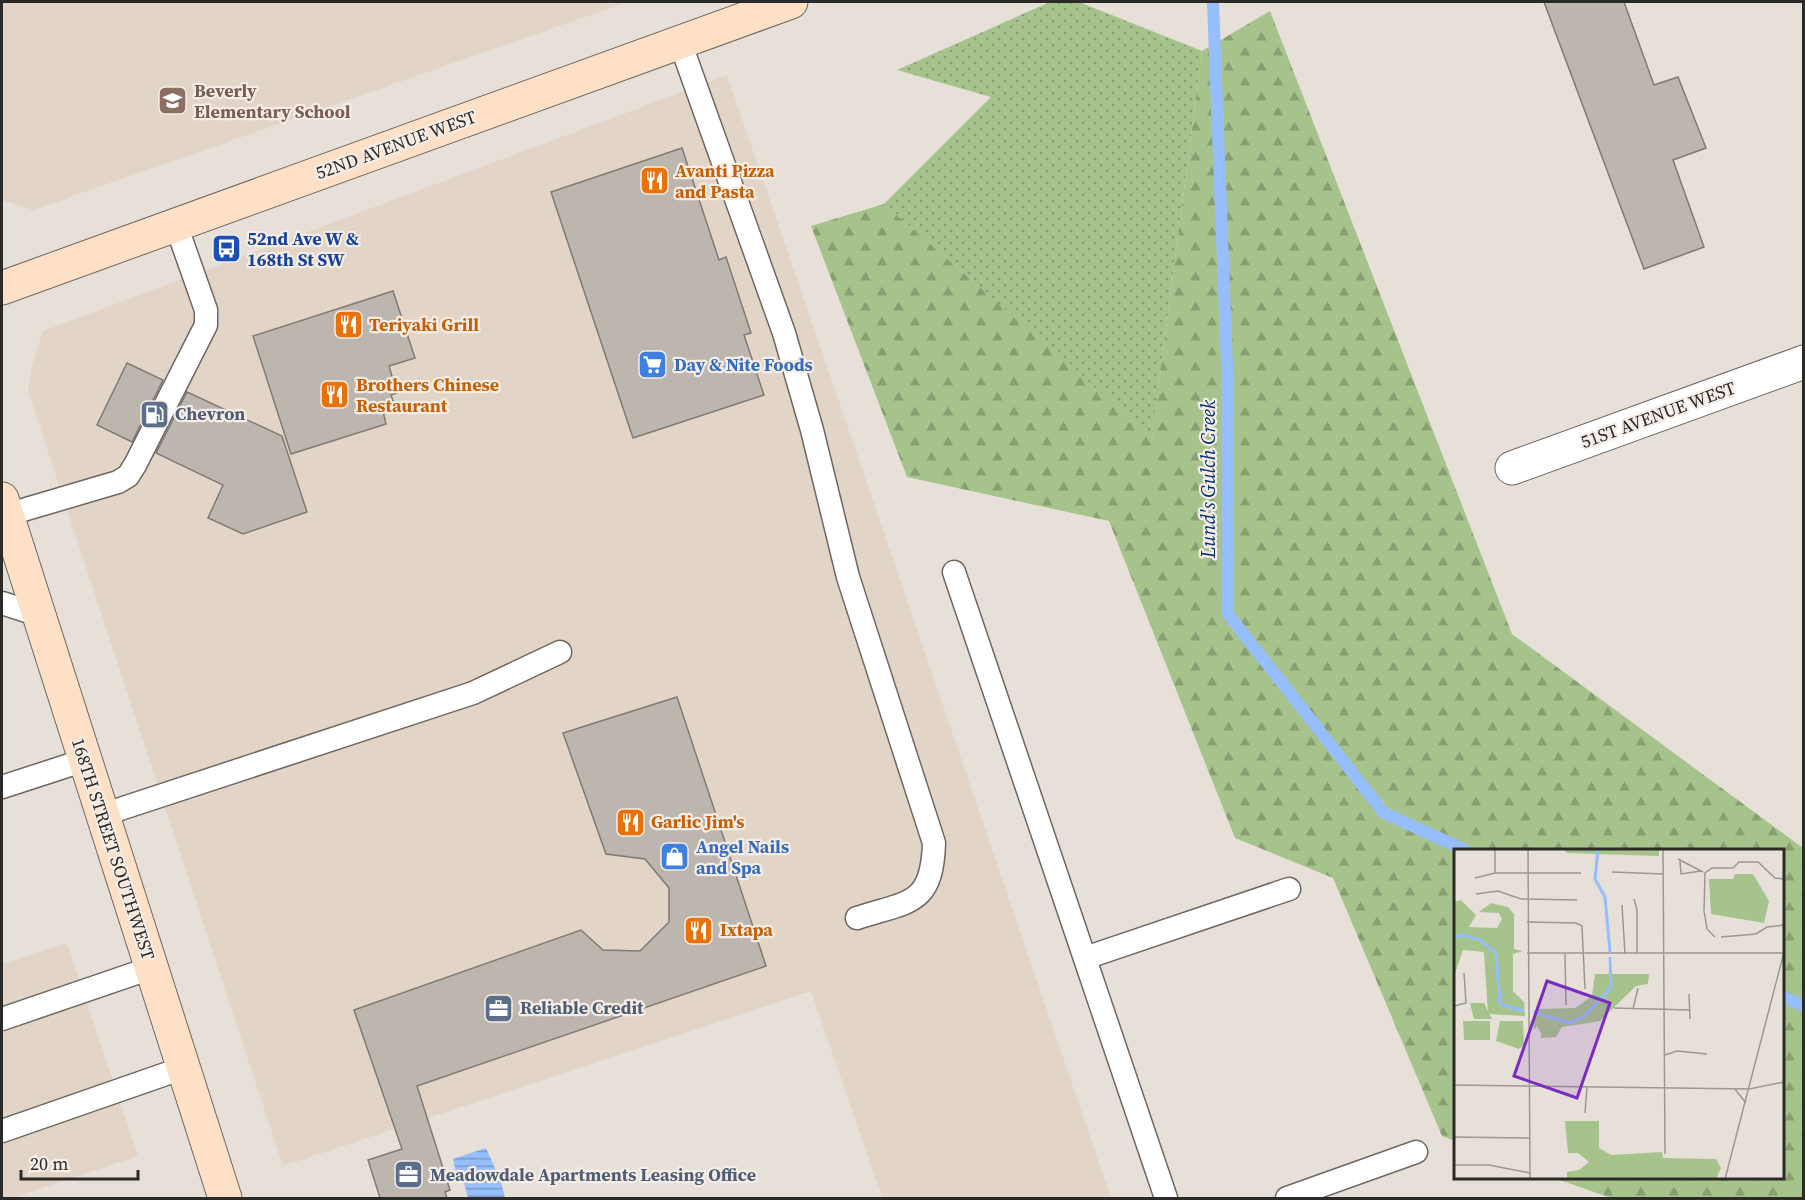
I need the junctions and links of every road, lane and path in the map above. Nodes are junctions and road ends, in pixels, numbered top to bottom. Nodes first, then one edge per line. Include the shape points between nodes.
1 (791, 2) edge
2 (680, 42) junction
3 (176, 225) junction
4 (2, 288) edge
5 (1803, 362) edge
6 (1512, 468) dead end
7 (4, 507) edge
8 (954, 572) dead end
9 (2, 603) edge
10 (39, 615) junction
11 (561, 652) dead end
12 (85, 760) junction
13 (2, 787) edge
14 (102, 815) junction
15 (1289, 889) dead end
16 (857, 918) dead end
17 (1085, 958) junction
18 (151, 968) junction
19 (2, 1019) edge
20 (183, 1068) junction
21 (2, 1131) edge
22 (1416, 1152) dead end
23 (225, 1198) edge
24 (1166, 1198) edge
25 (1287, 1198) edge

1 - 2 street, 52ND AVENUE WEST
2 - 3 street, 52ND AVENUE WEST
2 - 16 lane via 784,333 848,577 934,843 928,884 915,899
3 - 4 street, 52ND AVENUE WEST
3 - 7 lane via 206,310 206,325 135,465 118,482
5 - 6 street, 51ST AVENUE WEST
7 - 10 street, 168TH STREET SOUTHWEST
8 - 17 lane
9 - 10 lane
10 - 12 street, 168TH STREET SOUTHWEST
11 - 14 lane via 473,693
12 - 13 lane
12 - 14 street, 168TH STREET SOUTHWEST
14 - 18 street, 168TH STREET SOUTHWEST
15 - 17 lane
17 - 24 lane
18 - 19 lane
18 - 20 street, 168TH STREET SOUTHWEST
20 - 21 lane
20 - 23 street, 168TH STREET SOUTHWEST
22 - 25 lane

